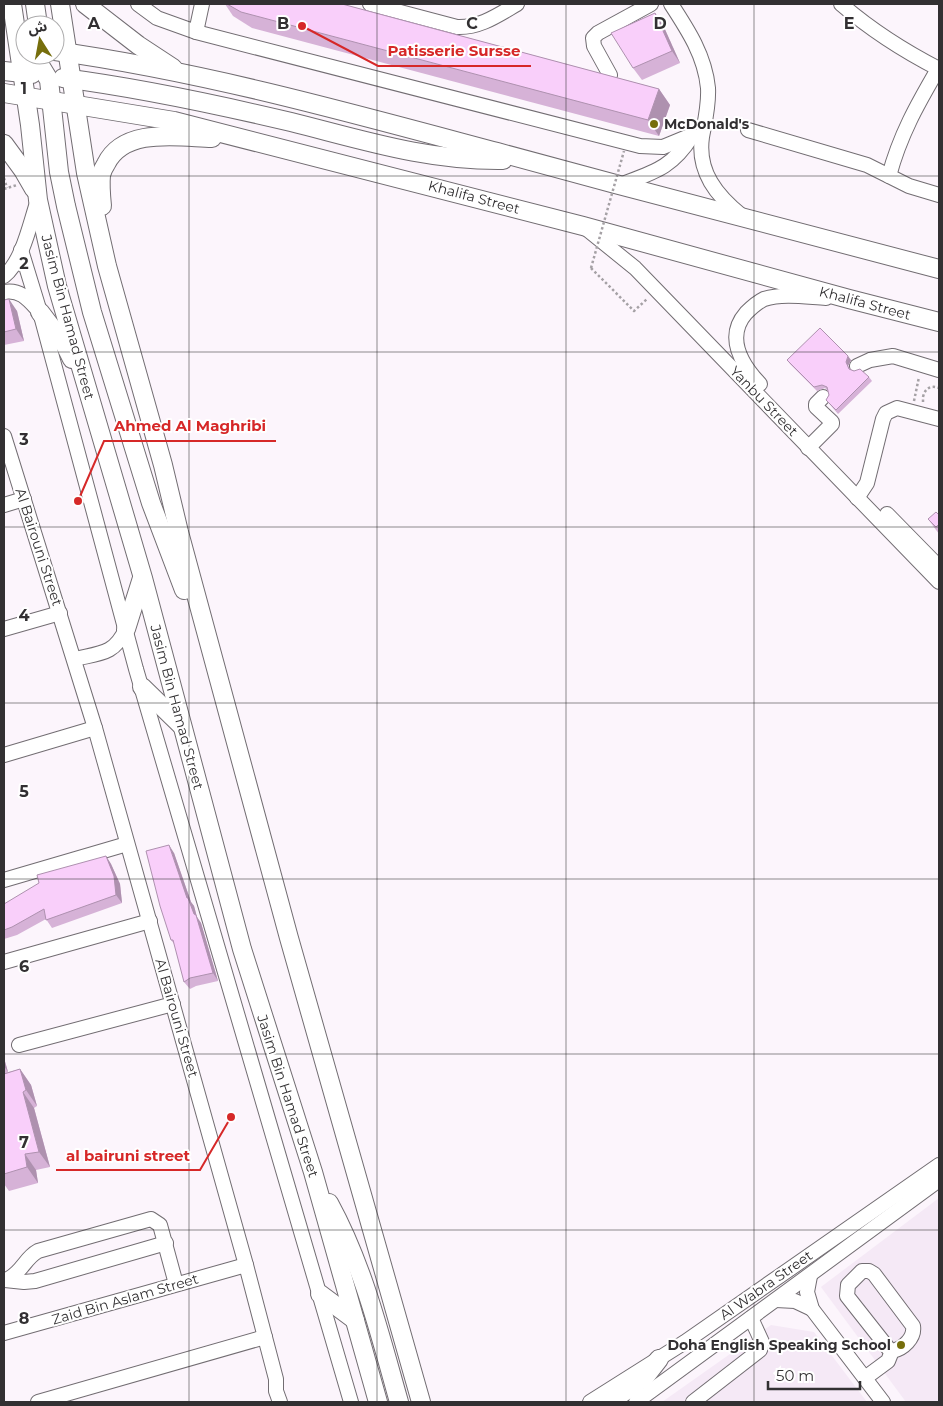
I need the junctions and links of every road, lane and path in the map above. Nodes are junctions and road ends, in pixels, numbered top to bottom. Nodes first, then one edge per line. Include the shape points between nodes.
1 (12, 4) edge
2 (85, 4) edge
3 (138, 4) edge
4 (202, 4) edge
5 (370, 4) edge
6 (517, 4) edge
7 (651, 4) edge
8 (663, 4) edge
9 (671, 4) edge
10 (841, 4) edge
11 (15, 19) edge
12 (196, 32) junction
13 (65, 53) edge
14 (65, 60) edge
15 (22, 65) edge
16 (40, 65) edge
17 (46, 65) edge
18 (61, 65) edge
19 (939, 69) edge
20 (4, 71) edge
21 (22, 73) junction
22 (186, 75) junction
23 (49, 76) junction
24 (610, 76) edge
25 (72, 80) junction
26 (4, 93) edge
27 (26, 96) junction
28 (51, 100) junction
29 (76, 104) junction
30 (748, 130) dead end
31 (692, 135) junction
32 (247, 139) junction
33 (4, 144) edge
34 (640, 146) junction
35 (624, 151) dead end
36 (526, 160) junction
37 (658, 170) junction
38 (889, 176) junction
39 (4, 178) edge
40 (620, 185) junction
41 (8, 188) dead end
42 (939, 195) edge
43 (38, 200) junction
44 (744, 218) junction
45 (584, 226) junction
46 (21, 250) junction
47 (107, 266) junction
48 (939, 269) edge
49 (4, 276) edge
50 (657, 291) junction
51 (4, 292) edge
52 (849, 299) junction
53 (40, 312) junction
54 (939, 322) edge
55 (857, 366) dead end
56 (939, 370) edge
57 (926, 378) dead end
58 (939, 388) edge
59 (90, 396) junction
60 (822, 397) dead end
61 (926, 406) dead end
62 (776, 408) junction
63 (911, 412) junction
64 (939, 420) edge
65 (4, 436) edge
66 (812, 445) junction
67 (860, 494) junction
68 (24, 499) junction
69 (4, 505) edge
70 (909, 544) junction
71 (939, 567) edge
72 (143, 578) junction
73 (939, 582) edge
74 (60, 613) junction
75 (4, 629) edge
76 (126, 629) junction
77 (104, 652) junction
78 (74, 659) junction
79 (136, 669) junction
80 (142, 687) junction
81 (221, 687) junction
82 (181, 725) junction
83 (95, 728) junction
84 (4, 755) edge
85 (127, 844) junction
86 (4, 880) edge
87 (150, 921) junction
88 (4, 962) edge
89 (173, 1004) junction
90 (19, 1045) dead end
91 (939, 1165) edge
92 (313, 1172) junction
93 (939, 1180) edge
94 (166, 1243) junction
95 (381, 1263) junction
96 (246, 1265) junction
97 (810, 1276) junction
98 (6, 1280) edge
99 (176, 1284) junction
100 (320, 1294) junction
101 (776, 1300) junction
102 (812, 1309) junction
103 (751, 1318) junction
104 (355, 1320) junction
105 (4, 1333) edge
106 (265, 1337) junction
107 (892, 1350) junction
108 (659, 1359) junction
109 (865, 1378) junction
110 (276, 1379) junction
111 (38, 1402) edge
112 (280, 1402) edge
113 (286, 1402) edge
114 (352, 1402) edge
115 (378, 1402) edge
116 (399, 1402) edge
117 (421, 1402) edge
118 (433, 1402) edge
119 (590, 1402) edge
120 (610, 1402) edge
121 (636, 1402) edge
122 (693, 1402) edge
123 (883, 1402) edge

1 - 11 main road, Jasim Bin Hamad Street
2 - 22 main road via 162,62
3 - 12 street via 157,18
4 - 12 street
5 - 6 street via 468,28
7 - 24 street via 593,38
8 - 31 street via 690,50 702,88 699,118
9 - 44 street via 697,47 705,71 708,100 701,144 704,165 724,201
10 - 19 street via 882,36
12 - 34 street
13 - 22 main road
14 - 25 main road
15 - 21 main road, Jasim Bin Hamad Street
16 - 23 main road
17 - 23 main road
18 - 23 main road
19 - 38 street via 912,113
20 - 21 main road
21 - 23 main road
21 - 27 main road, Jasim Bin Hamad Street
22 - 36 main road via 288,96
23 - 25 main road
23 - 27 main road
23 - 28 main road
23 - 29 main road
25 - 29 main road
25 - 36 main road via 237,109 400,150 482,160
26 - 27 main road, Khalifa Street
27 - 28 main road, Khalifa Street
27 - 43 main road, Jasim Bin Hamad Street
28 - 29 main road, Khalifa Street
28 - 81 main road via 64,198 92,312 151,503
29 - 32 main road, Khalifa Street via 174,121
29 - 47 main road via 86,173
30 - 38 street via 867,166
31 - 34 street via 663,147
31 - 37 street via 680,154
32 - 45 main road, Khalifa Street
32 - 47 main road via 167,136 129,142 112,153 101,173 100,191
33 - 43 main road via 23,170
34 - 37 street via 654,157
35 - 50 path, bridge via 591,268 634,311
36 - 40 main road
37 - 40 street
38 - 42 street
39 - 41 path
40 - 44 main road
43 - 46 street
43 - 59 main road, Jasim Bin Hamad Street via 57,286
44 - 48 main road
45 - 50 street, Yanbu Street
45 - 52 main road, Khalifa Street
46 - 49 street via 14,266
46 - 53 street, Jasim Bin Hamad Street
47 - 81 main road
50 - 62 street, Yanbu Street
51 - 53 street via 22,294
52 - 54 main road, Khalifa Street
52 - 62 street, Yanbu Street via 782,296 764,299 741,319 736,334 742,361
53 - 59 main road via 65,345
53 - 76 street, Jasim Bin Hamad Street
55 - 56 street via 893,356
57 - 63 path via 920,376
58 - 61 path via 932,387 924,392 922,396
59 - 72 main road, Jasim Bin Hamad Street
60 - 66 street via 816,407 832,424
62 - 66 street, Yanbu Street
63 - 64 street
63 - 67 street via 897,408 886,413 867,483
65 - 68 street, Al Bairouni Street
66 - 67 street, Yanbu Street
67 - 70 street, Yanbu Street
68 - 69 street
68 - 74 street, Al Bairouni Street
70 - 71 street, Yanbu Street
70 - 73 street, Yanbu Street
72 - 76 main road
72 - 82 main road, Jasim Bin Hamad Street
74 - 75 street
74 - 78 street, Al Bairouni Street
76 - 77 street via 114,648
76 - 79 street, Jasim Bin Hamad Street
77 - 78 street
77 - 79 street via 123,658
78 - 83 street, Al Bairouni Street
79 - 80 street, Jasim Bin Hamad Street
80 - 82 main road
80 - 100 street, Jasim Bin Hamad Street
81 - 95 main road
82 - 92 main road, Jasim Bin Hamad Street via 242,949
83 - 84 street
83 - 85 street, Al Bairouni Street
85 - 86 street
85 - 87 street, Al Bairouni Street
87 - 88 street
87 - 89 street, Al Bairouni Street
89 - 90 street
89 - 96 street, Al Bairouni Street
91 - 108 street, Al Wabra Street
92 - 104 main road, Jasim Bin Hamad Street
92 - 116 main road via 354,1255
93 - 97 street, Al Wabra Street
94 - 98 street via 35,1281
94 - 98 street via 160,1225 145,1220 38,1251 20,1272
94 - 99 street
95 - 117 main road
95 - 118 main road via 397,1280
96 - 99 street, Zaid Bin Aslam Street
96 - 106 street, Al Bairouni Street
97 - 101 street, Al Wabra Street
97 - 102 street via 807,1292
99 - 105 street, Zaid Bin Aslam Street
100 - 104 main road
100 - 114 street, Jasim Bin Hamad Street
101 - 102 street via 795,1301
101 - 103 street, Al Wabra Street
102 - 109 street
103 - 121 street, Al Wabra Street
103 - 122 street via 762,1342 760,1350
104 - 115 main road, Jasim Bin Hamad Street
106 - 110 street, Al Bairouni Street
106 - 111 street
107 - 107 street via 897,1350 912,1337 913,1326 874,1274 862,1271 848,1285 848,1296
107 - 109 street via 888,1361
108 - 119 street, Al Wabra Street
108 - 120 main road via 645,1377
109 - 123 street
110 - 112 street, Al Bairouni Street
110 - 113 street, Al Bairouni Street

